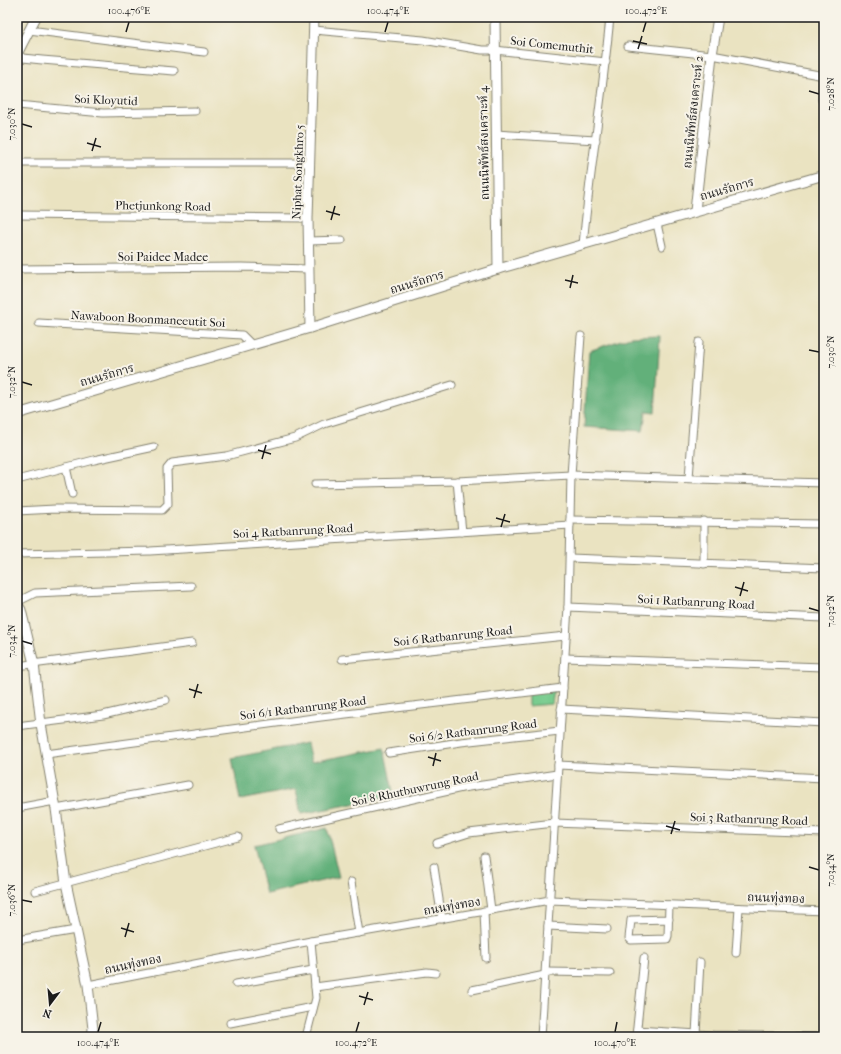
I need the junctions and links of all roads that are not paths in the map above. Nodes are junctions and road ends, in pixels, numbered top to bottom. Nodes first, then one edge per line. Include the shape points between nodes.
1 (36, 17) edge
2 (314, 17) edge
3 (495, 17) edge
4 (610, 17) edge
5 (718, 17) edge
6 (29, 30) junction
7 (314, 30) junction
8 (628, 46) dead end
9 (495, 50) junction
10 (204, 52) dead end
11 (17, 54) edge
12 (712, 55) junction
13 (606, 62) junction
14 (174, 71) dead end
15 (823, 76) edge
16 (824, 102) edge
17 (17, 105) edge
18 (195, 111) dead end
19 (496, 134) junction
20 (596, 140) junction
21 (17, 163) edge
22 (310, 163) junction
23 (824, 174) edge
24 (695, 211) junction
25 (17, 215) edge
26 (308, 218) junction
27 (657, 224) junction
28 (342, 240) dead end
29 (309, 241) junction
30 (583, 245) junction
31 (662, 246) dead end
32 (17, 269) edge
33 (308, 269) junction
34 (498, 269) junction
35 (39, 323) dead end
36 (310, 328) junction
37 (581, 336) dead end
38 (699, 342) dead end
39 (252, 345) junction
40 (452, 386) dead end
41 (17, 414) edge
42 (154, 447) dead end
43 (66, 467) junction
44 (571, 475) junction
45 (689, 478) junction
46 (17, 480) edge
47 (457, 481) junction
48 (824, 483) edge
49 (315, 484) dead end
50 (72, 494) dead end
51 (17, 511) edge
52 (704, 521) junction
53 (570, 522) junction
54 (824, 524) edge
55 (462, 532) junction
56 (17, 554) edge
57 (570, 558) junction
58 (704, 564) junction
59 (824, 568) edge
60 (191, 586) dead end
61 (17, 603) edge
62 (568, 607) junction
63 (824, 618) edge
64 (566, 636) junction
65 (192, 643) dead end
66 (565, 658) junction
67 (342, 659) dead end
68 (34, 664) junction
69 (17, 666) edge
70 (824, 667) edge
71 (563, 688) junction
72 (166, 700) dead end
73 (561, 708) junction
74 (824, 723) edge
75 (41, 724) junction
76 (17, 726) edge
77 (560, 731) junction
78 (389, 753) dead end
79 (46, 754) junction
80 (558, 765) junction
81 (557, 774) junction
82 (824, 778) edge
83 (188, 785) dead end
84 (55, 805) junction
85 (17, 808) edge
86 (554, 824) junction
87 (279, 829) dead end
88 (824, 833) edge
89 (238, 837) dead end
90 (437, 844) dead end
91 (484, 856) dead end
92 (434, 867) dead end
93 (351, 882) dead end
94 (66, 883) junction
95 (35, 891) dead end
96 (550, 900) junction
97 (669, 905) junction
98 (739, 908) junction
99 (488, 911) junction
100 (824, 911) edge
101 (442, 919) junction
102 (669, 919) junction
103 (548, 926) junction
104 (607, 929) dead end
105 (76, 930) junction
106 (358, 933) junction
107 (17, 940) edge
108 (311, 941) junction
109 (736, 953) dead end
110 (486, 958) dead end
111 (644, 958) dead end
112 (700, 962) dead end
113 (314, 970) junction
114 (436, 972) dead end
115 (610, 973) dead end
116 (546, 974) junction
117 (236, 984) dead end
118 (88, 985) junction
119 (315, 987) junction
120 (472, 990) dead end
121 (314, 1007) junction
122 (230, 1023) dead end
123 (636, 1033) edge
124 (696, 1034) junction
125 (713, 1036) edge
126 (92, 1037) edge
127 (306, 1037) edge
128 (541, 1037) edge
129 (824, 1037) edge

1 - 6 street
2 - 7 street, Niphat Songkhro 5
3 - 9 street, ถนนนิพัทธ์สงเคราะห์ 4
4 - 13 street
5 - 12 street, ถนนนิพัทธ์สงเคราะห์ 2
6 - 10 street
6 - 11 street
7 - 9 street, Soi Comemuthit via 423,40
7 - 22 street, Niphat Songkhro 5
8 - 12 street
9 - 13 street, Soi Comemuthit
9 - 19 street, ถนนนิพัทธ์สงเคราะห์ 4
11 - 14 street via 23,58
12 - 15 street
12 - 24 street, ถนนนิพัทธ์สงเคราะห์ 2
13 - 20 street
15 - 16 street
17 - 18 street, Soi Kloyutid via 102,113
19 - 20 street
19 - 34 street, ถนนนิพัทธ์สงเคราะห์ 4
20 - 30 street
21 - 22 street
22 - 26 street, Niphat Songkhro 5
23 - 24 street, ถนนรัถการ
24 - 27 street, ถนนรัถการ
25 - 26 street, Phetjunkong Road
26 - 29 street, Niphat Songkhro 5
27 - 30 street, ถนนรัถการ
27 - 31 street
28 - 29 street
29 - 33 street, Niphat Songkhro 5
30 - 34 street, ถนนรัถการ
32 - 33 street, Soi Paidee Madee
33 - 36 street, Niphat Songkhro 5
34 - 36 street, ถนนรัถการ
35 - 39 street, Nawaboon Boonmaneeutit Soi via 242,335
36 - 39 street, ถนนรัถการ
37 - 44 street
38 - 45 street
39 - 41 street, ถนนรัถการ
40 - 51 street via 324,424 296,438 226,456 172,463 167,469 168,504 162,510
42 - 43 street
43 - 46 street
43 - 50 street
44 - 45 street
44 - 47 street
44 - 53 street
45 - 48 street
47 - 49 street
47 - 55 street
52 - 53 street, Soi 4 Ratbanrung Road
52 - 54 street, Soi 4 Ratbanrung Road
52 - 58 street
53 - 55 street, Soi 4 Ratbanrung Road
53 - 57 street
55 - 56 street, Soi 4 Ratbanrung Road via 150,551
57 - 58 street
57 - 62 street
58 - 59 street
60 - 61 street via 35,593
61 - 68 street via 22,610
62 - 63 street, Soi 1 Ratbanrung Road
62 - 64 street
64 - 66 street
64 - 67 street, Soi 6 Ratbanrung Road
65 - 68 street
66 - 70 street
66 - 71 street
68 - 69 street
68 - 75 street
71 - 73 street
71 - 79 street, Soi 6/1 Ratbanrung Road
72 - 75 street via 103,715
73 - 74 street
73 - 77 street
75 - 76 street
75 - 79 street
77 - 78 street, Soi 6/2 Ratbanrung Road
77 - 80 street
79 - 84 street
80 - 81 street
80 - 82 street
81 - 86 street
81 - 87 street, Soi 8 Rhutbuwrung Road via 462,788
83 - 84 street
84 - 85 street
84 - 94 street
86 - 88 street, Soi 3 Ratbanrung Road
86 - 90 street, Soi 3 Ratbanrung Road via 469,833
86 - 96 street
89 - 94 street
91 - 99 street
92 - 101 street
93 - 106 street
94 - 95 street
94 - 105 street
96 - 97 street, ถนนทุ่งทอง
96 - 99 street, ถนนทุ่งทอง
96 - 103 street
97 - 98 street, ถนนทุ่งทอง
97 - 102 street
98 - 100 street, ถนนทุ่งทอง
98 - 109 street
99 - 101 street, ถนนทุ่งทอง
99 - 110 street
101 - 106 street, ถนนทุ่งทอง
102 - 102 street via 668,936 665,940 629,938 631,920
103 - 104 street
103 - 116 street
105 - 107 street
105 - 118 street
106 - 108 street, ถนนทุ่งทอง
108 - 113 street
108 - 118 street, ถนนทุ่งทอง
111 - 123 street
112 - 124 street
113 - 117 street
113 - 119 street
114 - 119 street
115 - 116 street
116 - 120 street
116 - 128 street
118 - 126 street via 94,1029
119 - 121 street
121 - 122 street
121 - 127 street
123 - 124 street
124 - 125 street
125 - 129 street

